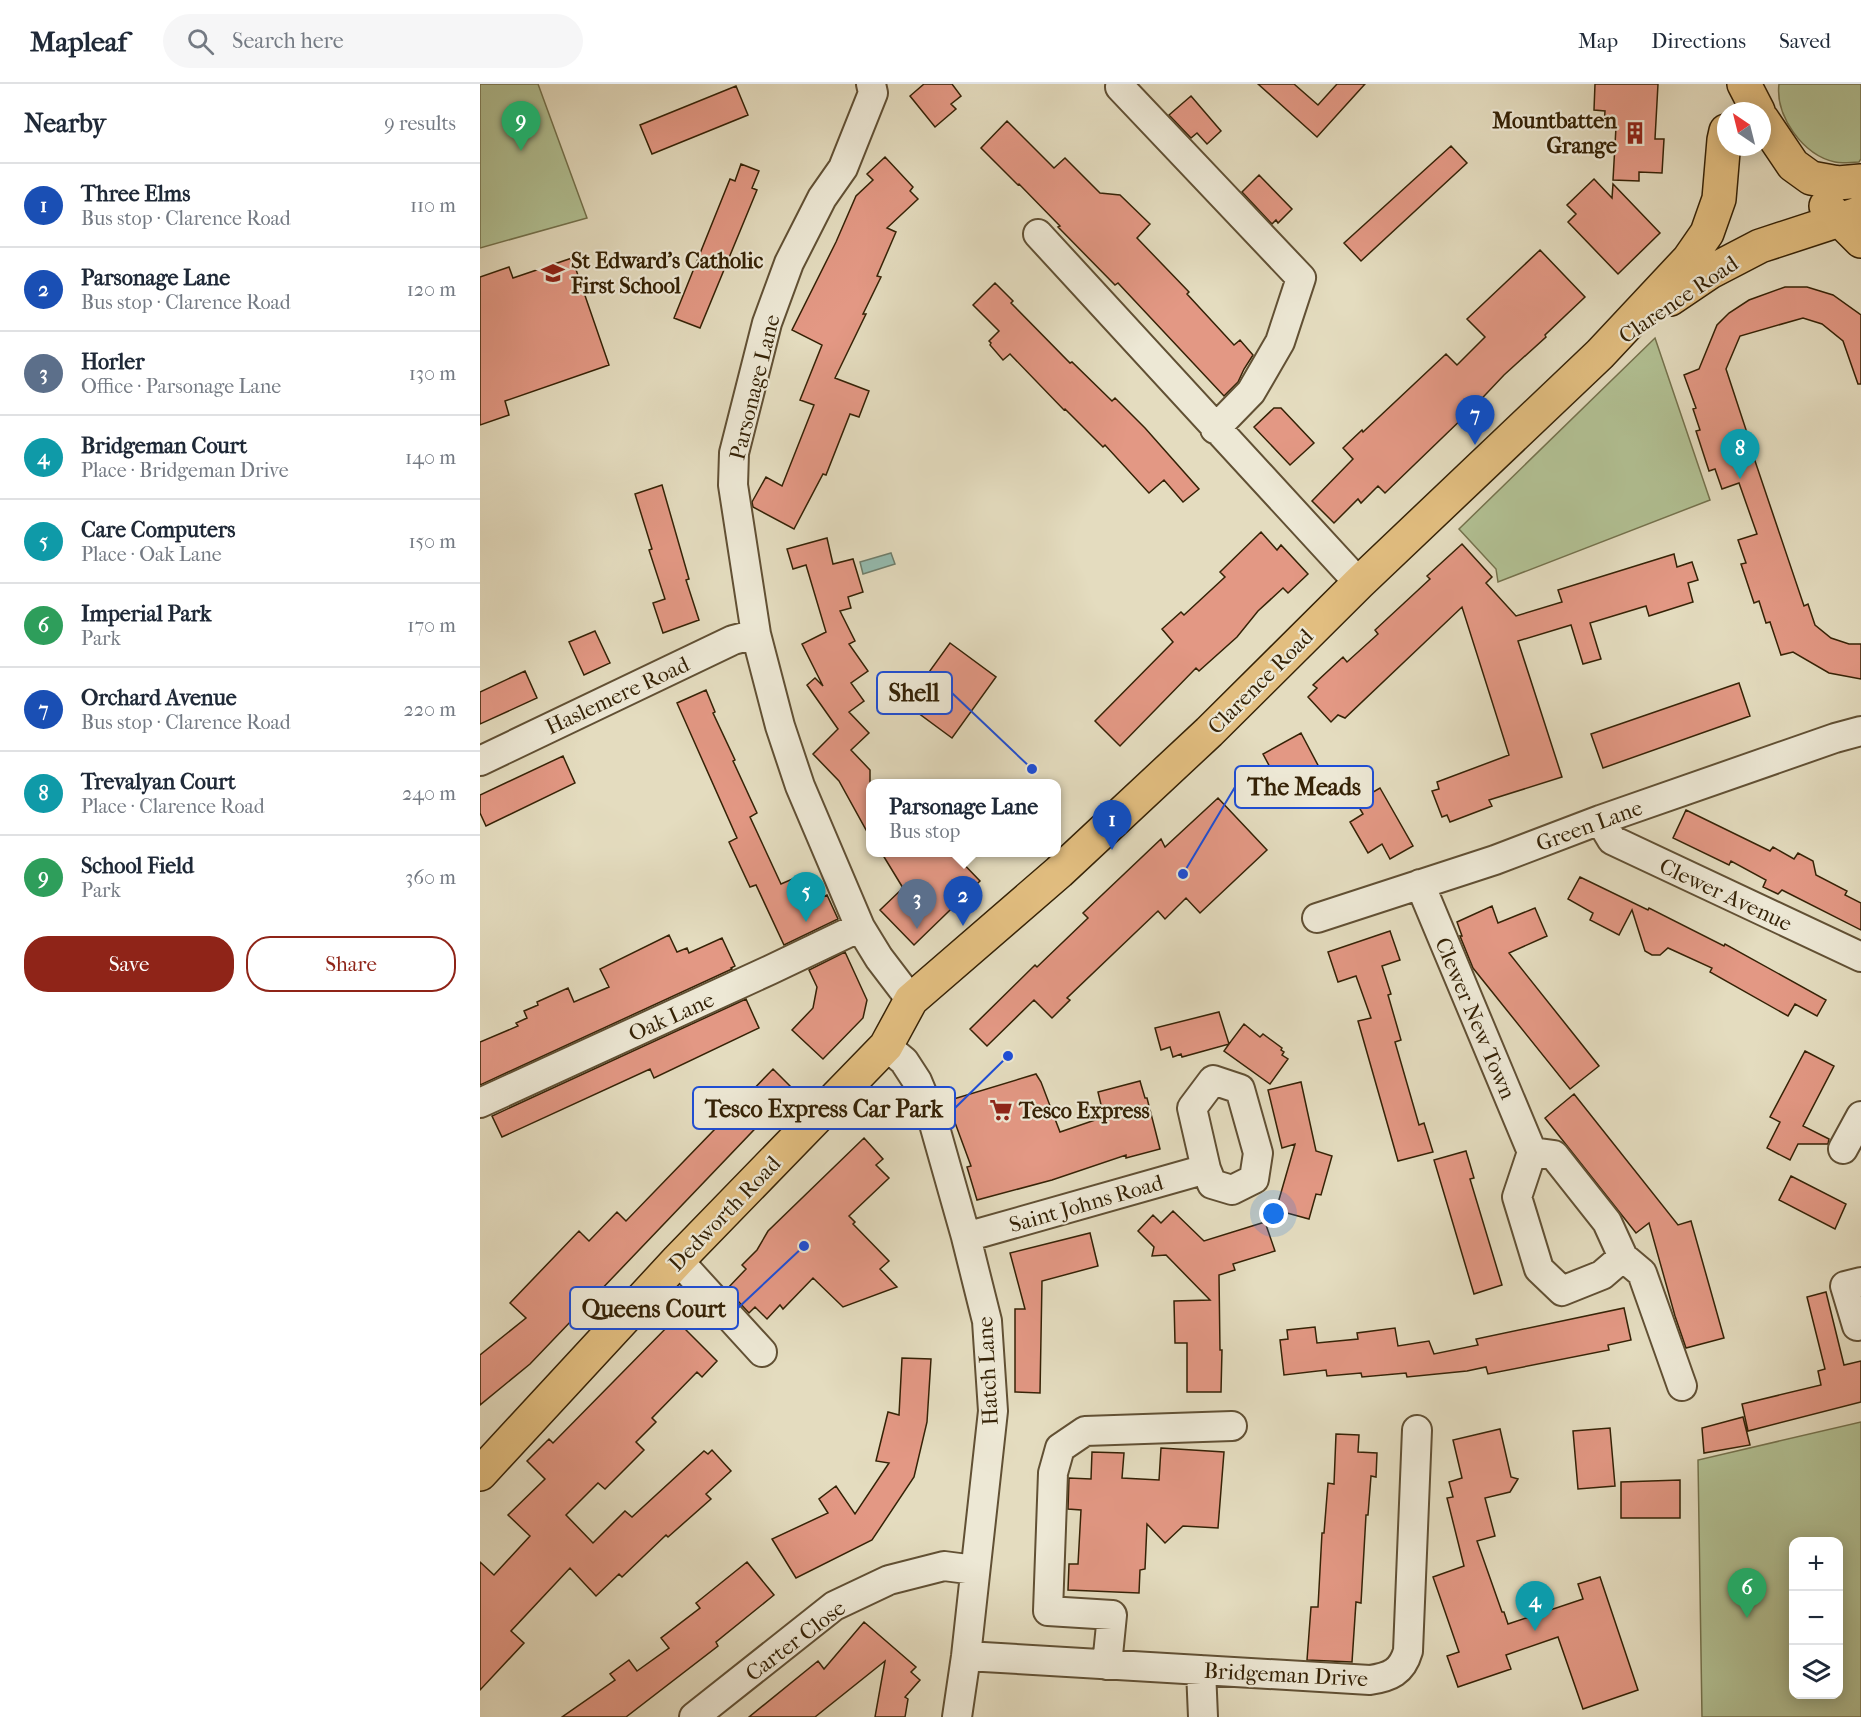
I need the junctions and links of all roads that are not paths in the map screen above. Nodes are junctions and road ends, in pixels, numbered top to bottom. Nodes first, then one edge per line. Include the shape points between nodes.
1 (872, 84) edge
2 (1743, 84) edge
3 (1120, 87) dead end
4 (1735, 102) edge
5 (1753, 102) edge
6 (1771, 133) edge
7 (1723, 156) edge
8 (1792, 165) junction
9 (1861, 181) edge
10 (1854, 225) edge
11 (1038, 234) dead end
12 (1600, 354) junction
13 (1215, 429) junction
14 (1359, 583) junction
15 (756, 634) junction
16 (1861, 731) edge
17 (480, 761) edge
18 (1600, 820) junction
19 (1420, 884) junction
20 (1317, 918) dead end
21 (860, 927) junction
22 (1861, 957) edge
23 (911, 999) junction
24 (886, 1046) junction
25 (480, 1103) edge
26 (1861, 1116) edge
27 (1843, 1149) dead end
28 (1532, 1152) junction
29 (1206, 1169) dead end
30 (966, 1237) junction
31 (1623, 1257) junction
32 (678, 1260) junction
33 (1861, 1282) edge
34 (1857, 1326) dead end
35 (762, 1352) dead end
36 (1682, 1386) dead end
37 (1232, 1426) dead end
38 (1417, 1430) dead end
39 (480, 1474) edge
40 (975, 1570) junction
41 (966, 1656) junction
42 (1107, 1665) junction
43 (1201, 1670) junction
44 (694, 1717) edge
45 (957, 1717) edge
46 (1203, 1717) edge

1 - 15 street, Parsonage Lane via 873,93 843,168 822,198 789,263 767,323 734,453 733,485
2 - 4 main road
2 - 5 main road
3 - 13 street via 1301,278 1280,342 1251,392
6 - 8 main road
7 - 12 main road, Clarence Road via 1719,199 1707,233 1689,259
8 - 9 main road via 1811,178 1838,183
8 - 10 main road
10 - 12 main road, Clarence Road via 1790,236 1760,246 1710,272
11 - 13 street
12 - 14 main road, Clarence Road
13 - 14 street
14 - 23 main road, Clarence Road via 1209,732
15 - 17 street, Haslemere Road via 733,640
15 - 21 street, Parsonage Lane via 800,786
16 - 18 street, Green Lane
18 - 19 street, Green Lane
18 - 22 street, Clewer Avenue via 1612,840
19 - 20 street, Green Lane
19 - 28 street, Clewer New Town
21 - 23 street, Parsonage Lane
21 - 25 street, Oak Lane
23 - 24 main road, Dedworth Road
24 - 30 street, Hatch Lane via 904,1061 927,1106
24 - 32 main road, Dedworth Road
26 - 27 street
28 - 31 street via 1554,1155 1607,1222
28 - 31 street via 1517,1197 1539,1269 1562,1291 1602,1275
29 - 30 street, Saint Johns Road
30 - 40 street, Hatch Lane via 987,1321 993,1412
31 - 36 street via 1642,1273
32 - 35 street
32 - 39 main road, Dedworth Road
33 - 34 street via 1845,1286
37 - 42 street via 1085,1431 1060,1448 1053,1473 1048,1611 1112,1615
38 - 43 street, Bridgeman Drive via 1408,1651 1404,1664 1394,1673 1370,1680
40 - 41 street, Hatch Lane
40 - 44 street, Carter Close via 944,1566 911,1574 834,1606
41 - 42 street, Bridgeman Drive
41 - 45 street, Hatch Lane
42 - 43 street, Bridgeman Drive
43 - 46 street

